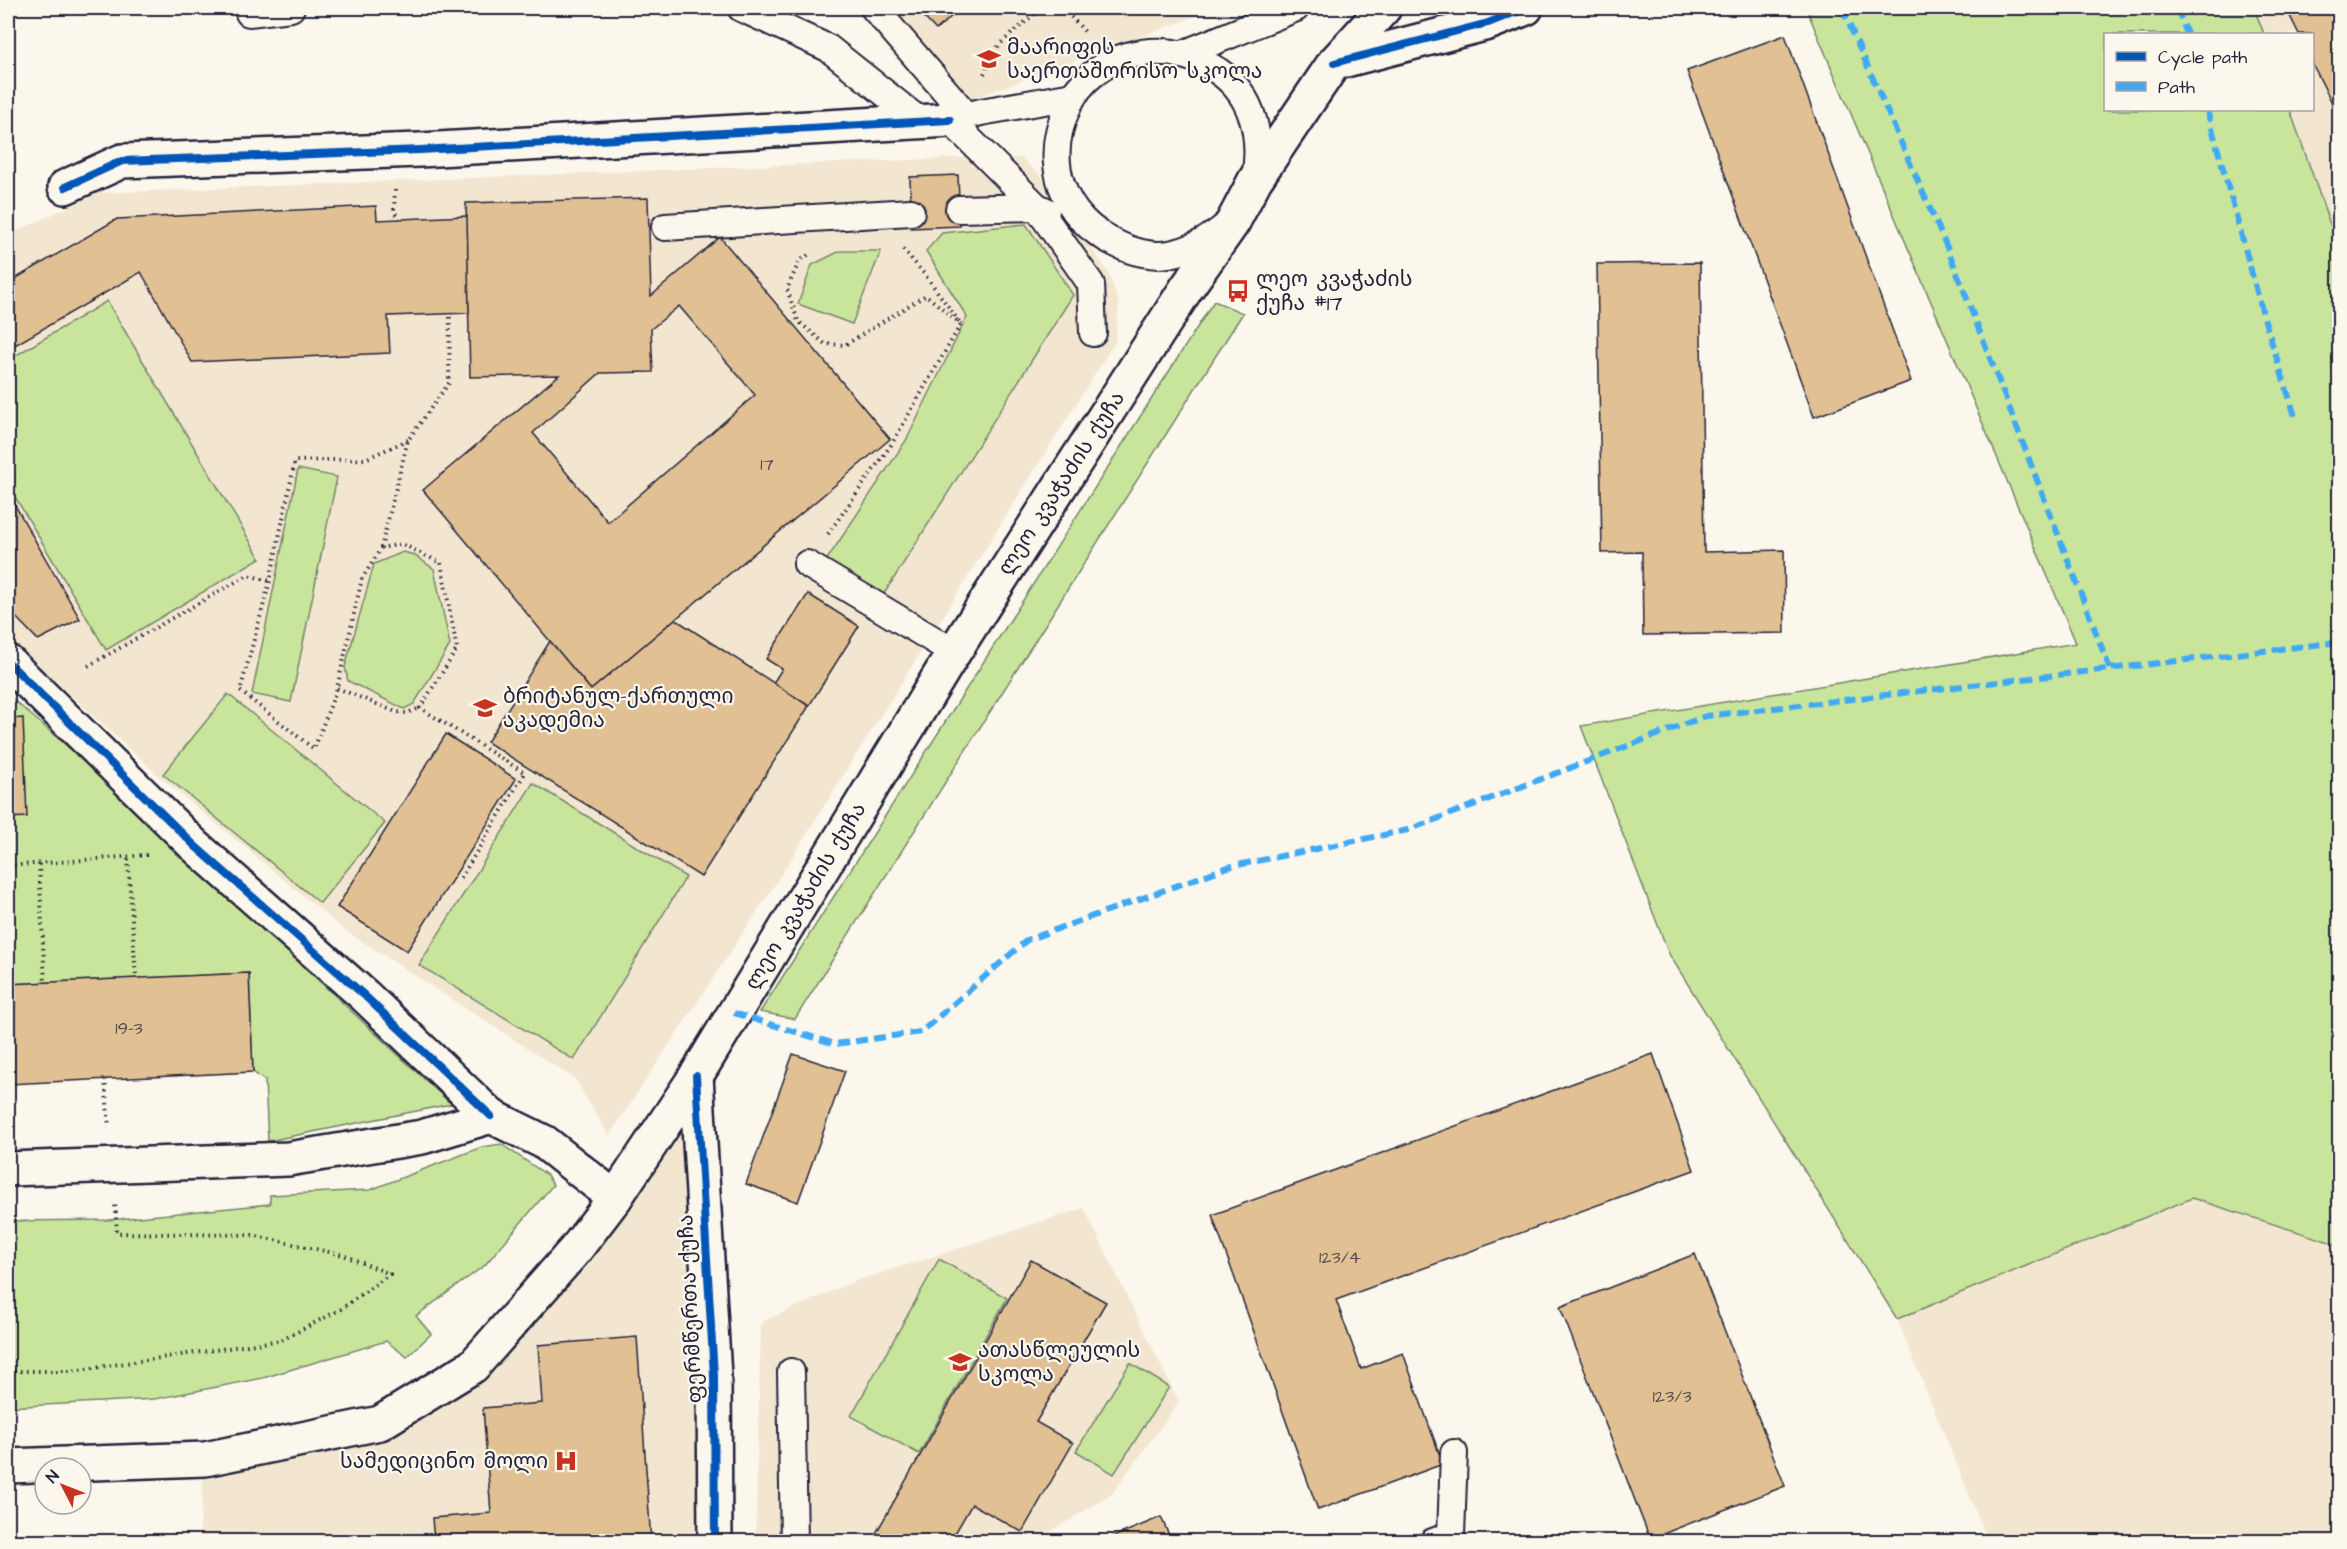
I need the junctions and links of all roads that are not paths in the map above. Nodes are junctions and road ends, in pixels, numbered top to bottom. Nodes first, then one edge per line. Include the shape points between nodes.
1 (291, 8) edge
2 (741, 8) edge
3 (874, 8) edge
4 (1296, 8) edge
5 (1384, 8) edge
6 (1526, 8) edge
7 (249, 13) dead end
8 (1183, 54) junction
9 (1334, 63) junction
10 (1073, 96) junction
11 (946, 120) junction
12 (1255, 180) junction
13 (65, 188) dead end
14 (1036, 207) junction
15 (959, 209) dead end
16 (911, 212) dead end
17 (1233, 222) junction
18 (665, 227) dead end
19 (1098, 235) junction
20 (1093, 333) dead end
21 (807, 564) road end
22 (954, 652) junction
23 (8, 662) edge
24 (696, 1076) junction
25 (491, 1116) junction
26 (8, 1169) edge
27 (615, 1198) junction
28 (791, 1372) dead end
29 (1454, 1453) dead end
30 (8, 1466) edge
31 (715, 1542) edge
32 (794, 1542) edge
33 (1432, 1542) edge

1 - 7 lane
2 - 11 lane via 828,48
3 - 11 lane
4 - 8 lane
5 - 9 street, ლეო კვაჭაძის ქუჩა
6 - 9 street via 1488,23
8 - 10 lane via 1162,51 1118,59 1099,69
8 - 12 lane via 1224,75 1251,112 1258,135
9 - 12 street, ლეო კვაჭაძის ქუჩა
10 - 11 lane
10 - 19 lane via 1056,146 1057,171 1065,196 1079,218
11 - 13 street via 420,150 122,161
11 - 14 lane
12 - 17 street, ლეო კვაჭაძის ქუჩა
14 - 15 lane
14 - 19 lane
14 - 20 lane via 1091,284
16 - 18 lane
17 - 19 lane via 1203,244 1168,254 1131,251
17 - 22 street, ლეო კვაჭაძის ქუჩა via 1179,299
21 - 22 lane
22 - 24 street, ლეო კვაჭაძის ქუჩა
23 - 25 street via 195,846 365,996
24 - 27 street, ლეო კვაჭაძის ქუჩა
24 - 31 street, ფერმწერთა ქუჩა via 714,1376
25 - 26 street via 422,1137 288,1160
25 - 27 street via 544,1142
27 - 30 street, ლეო კვაჭაძის ქუჩა via 576,1249 473,1366 380,1424 204,1459
28 - 32 lane
29 - 33 lane via 1451,1535

